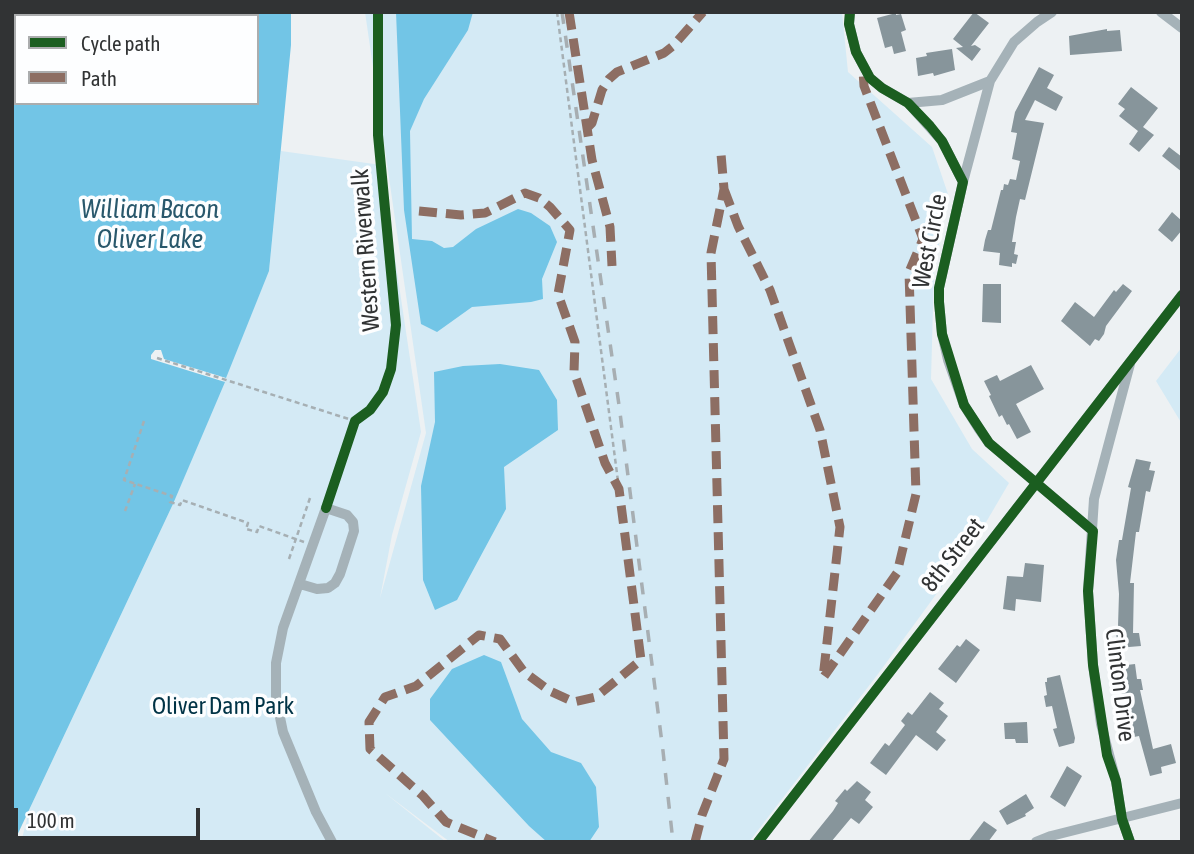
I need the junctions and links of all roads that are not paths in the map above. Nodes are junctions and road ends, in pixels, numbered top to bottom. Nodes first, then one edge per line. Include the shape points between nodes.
1 (850, 12) edge
2 (1052, 12) edge
3 (1161, 12) edge
4 (1182, 28) edge
5 (989, 81) junction
6 (908, 103) junction
7 (962, 182) junction
8 (1182, 295) edge
9 (1131, 361) junction
10 (1034, 483) junction
11 (1093, 531) junction
12 (300, 583) junction
13 (1182, 803) edge
14 (1122, 819) junction
15 (332, 842) edge
16 (758, 842) edge
17 (1037, 842) edge
18 (1130, 842) edge

1 - 6 street via 851,37 870,78
2 - 5 street, West Circle via 1014,42
3 - 4 street
5 - 6 street via 942,100
5 - 7 street, West Circle
6 - 7 street via 942,141
7 - 10 street, West Circle via 939,288 942,334 961,397 975,423 989,443
8 - 9 street, 8th Street
9 - 10 street, 8th Street
9 - 11 street, Clinton Drive via 1094,499
10 - 11 street, West Circle
10 - 16 street, 8th Street
11 - 14 street, Clinton Drive via 1088,591 1093,665
12 - 12 street via 317,589 335,583 354,531 347,515 326,508
12 - 15 street via 276,663 276,698 282,732
13 - 14 street
14 - 17 street
14 - 18 street, Clinton Drive

